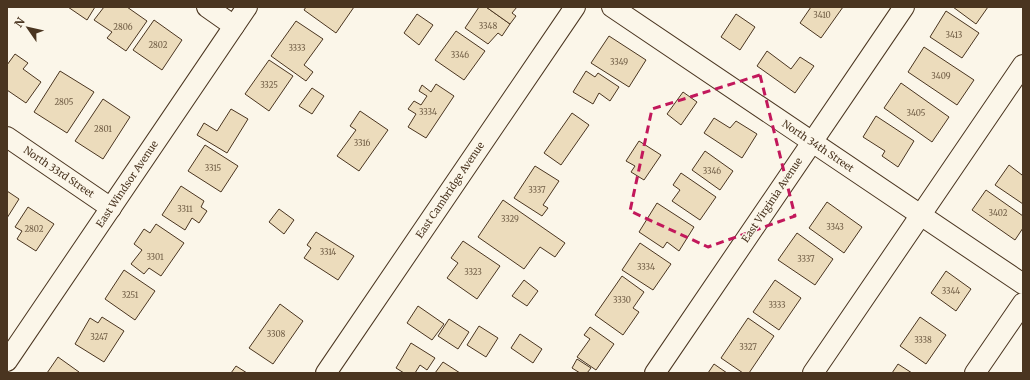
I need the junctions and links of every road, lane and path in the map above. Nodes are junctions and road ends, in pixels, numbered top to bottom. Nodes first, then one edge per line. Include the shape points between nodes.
1 (207, 7) edge
2 (247, 7) edge
3 (575, 7) edge
4 (612, 7) edge
5 (904, 7) edge
6 (234, 26) junction
7 (1023, 65) edge
8 (7, 137) edge
9 (812, 142) junction
10 (111, 208) junction
11 (921, 216) junction
12 (1023, 284) edge
13 (1023, 303) edge
14 (7, 361) edge
15 (326, 373) edge
16 (655, 373) edge
17 (813, 373) edge
18 (975, 373) edge

1 - 6 street
2 - 6 street, East Windsor Avenue
3 - 15 street, East Cambridge Avenue
4 - 9 street, North 34th Street
5 - 9 street, East Virginia Avenue
6 - 10 street, East Windsor Avenue
7 - 11 street
8 - 10 street, North 33rd Street
9 - 11 street, North 34th Street
9 - 16 street, East Virginia Avenue
10 - 14 street, East Windsor Avenue
11 - 12 street, North 34th Street
11 - 17 street
13 - 18 street

